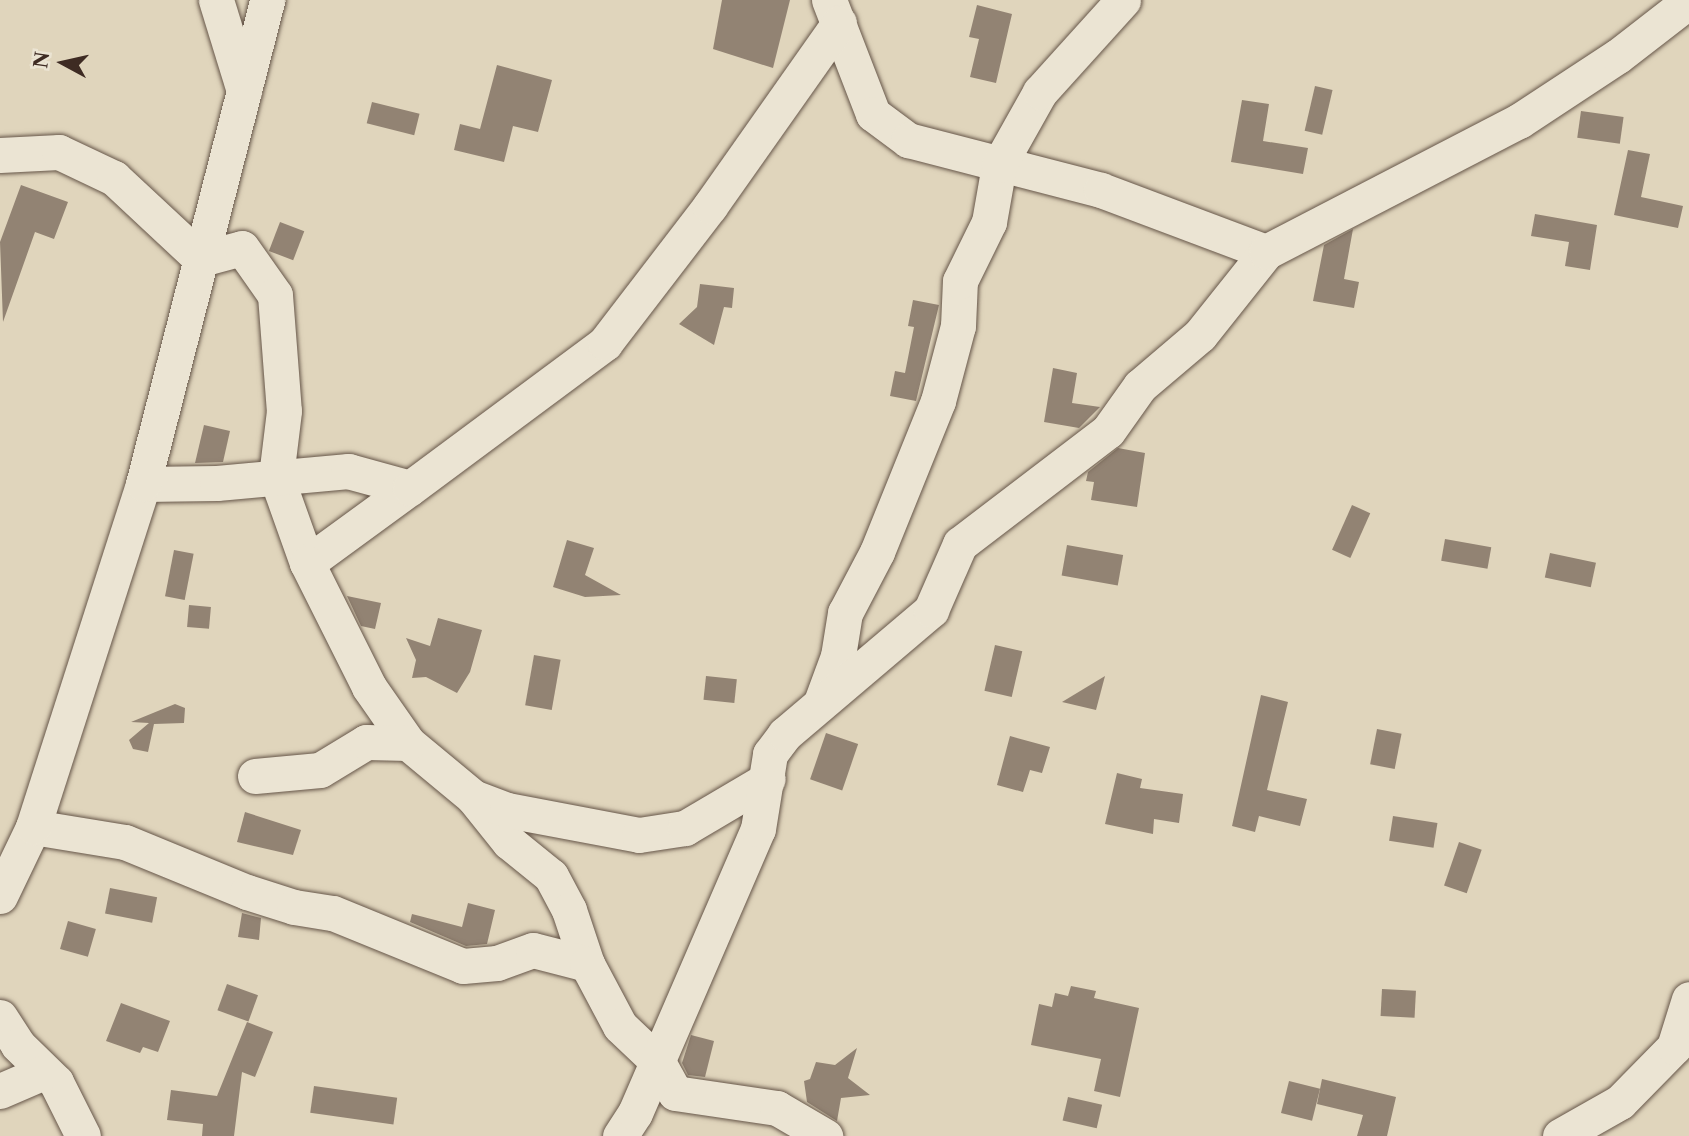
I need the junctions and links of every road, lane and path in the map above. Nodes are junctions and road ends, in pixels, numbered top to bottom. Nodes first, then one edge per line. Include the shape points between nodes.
1 (267, 0) edge
2 (1123, 0) edge
3 (1689, 1) edge
4 (227, 4) edge
5 (834, 11) edge
6 (244, 91) junction
7 (0, 155) edge
8 (999, 165) junction
9 (1266, 252) junction
10 (201, 259) junction
11 (276, 476) junction
12 (142, 484) junction
13 (410, 488) junction
14 (306, 563) junction
15 (820, 705) junction
16 (408, 743) junction
17 (255, 776) dead end
18 (768, 779) junction
19 (473, 797) junction
20 (33, 827) junction
21 (0, 896) edge
22 (587, 964) junction
23 (1689, 999) edge
24 (0, 1017) edge
25 (658, 1062) junction
26 (44, 1072) junction
27 (0, 1091) edge
28 (83, 1136) edge
29 (620, 1136) edge
30 (825, 1136) edge
31 (1560, 1136) edge

1 - 6 street
2 - 8 street via 1040,92
3 - 9 street via 1618,56 1519,121
4 - 6 street
5 - 8 street via 873,114 908,140
5 - 13 street via 710,206 604,343
6 - 10 street
7 - 10 street via 59,152 114,178
8 - 9 street via 1101,190
8 - 15 street via 989,222 960,281 958,326 938,401 877,552 845,613 838,656
9 - 15 street via 1200,335 1140,386 1108,431 960,544 932,610
10 - 11 street via 242,248 275,295 284,411
10 - 12 street
11 - 12 street
11 - 13 street via 348,471
11 - 14 street
12 - 20 street
13 - 14 street
14 - 16 street via 369,687
15 - 18 street via 785,734 770,754
16 - 17 street via 366,742 320,770
16 - 19 street
18 - 19 street via 685,828 639,835 507,810
18 - 25 street via 758,829
19 - 22 street via 509,842 551,876
20 - 21 street
20 - 22 street via 125,842 259,895 332,913 463,966 497,962 533,950
22 - 25 street via 620,1026
23 - 31 street via 1674,1047 1620,1102
24 - 26 street
25 - 29 street
25 - 30 street via 675,1093 778,1108
26 - 27 street
26 - 28 street via 67,1099

